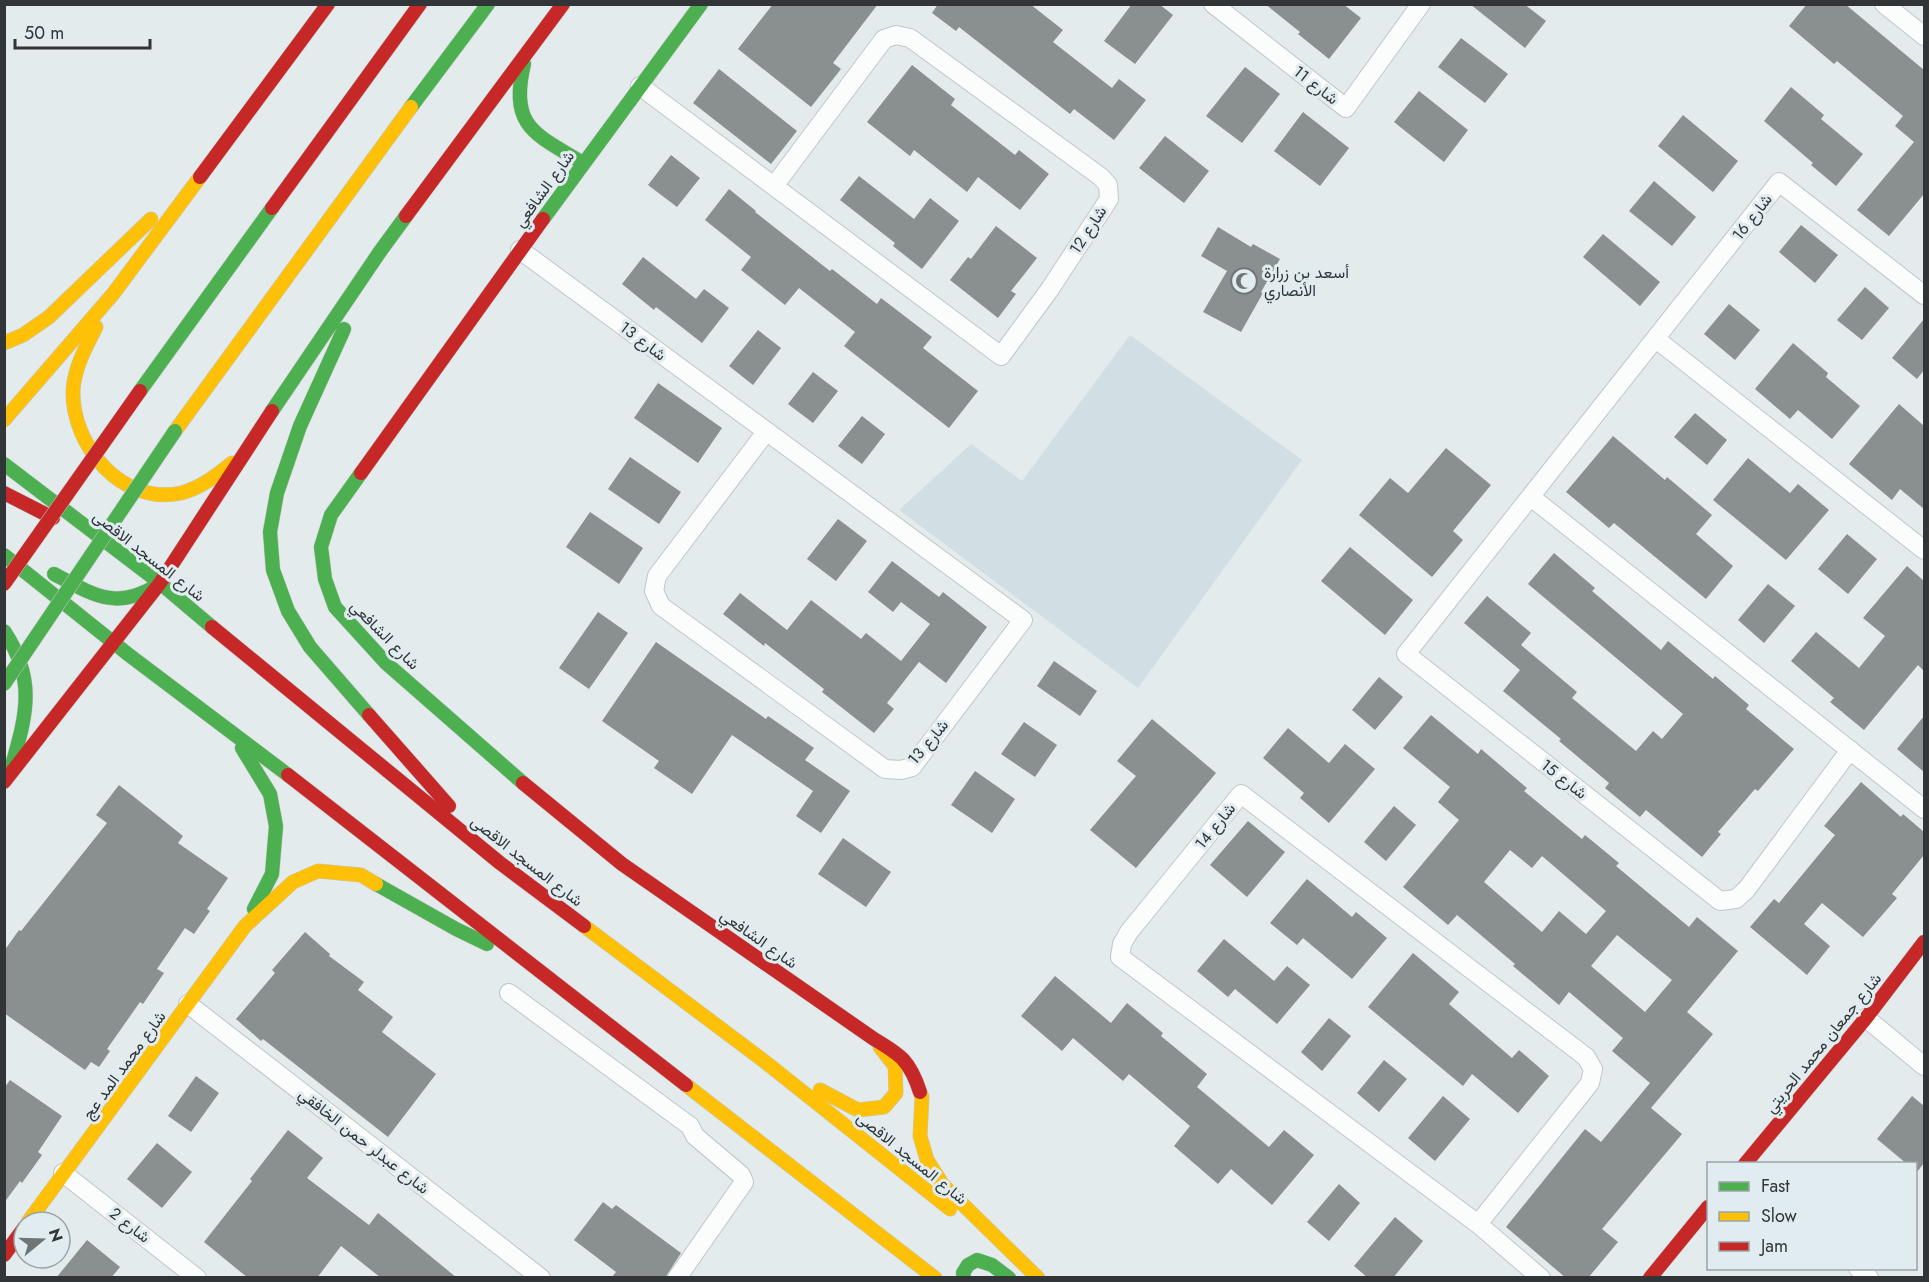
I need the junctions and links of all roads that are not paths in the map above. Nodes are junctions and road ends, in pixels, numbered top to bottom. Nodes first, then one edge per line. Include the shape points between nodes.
1 (328, 4) edge
2 (420, 4) edge
3 (488, 4) edge
4 (563, 4) edge
5 (701, 4) edge
6 (1213, 4) edge
7 (1421, 4) edge
8 (1884, 4) edge
9 (1924, 36) edge
10 (527, 55) junction
11 (640, 86) junction
12 (210, 161) junction
13 (583, 163) junction
14 (774, 186) junction
15 (520, 250) junction
16 (380, 253) junction
17 (112, 294) junction
18 (1924, 295) edge
19 (1656, 339) junction
20 (4, 344) edge
21 (1603, 406) joint
22 (4, 420) edge
23 (766, 432) junction
24 (242, 456) junction
25 (4, 464) edge
26 (4, 493) edge
27 (1531, 497) junction
28 (4, 548) edge
29 (1924, 550) edge
30 (118, 553) junction
31 (4, 555) edge
32 (160, 583) junction
33 (4, 584) edge
34 (4, 631) edge
35 (114, 643) junction
36 (4, 684) edge
37 (233, 735) junction
38 (1850, 750) junction
39 (6, 780) edge
40 (1924, 809) edge
41 (500, 863) junction
42 (245, 926) junction
43 (1924, 942) edge
44 (530, 964) junction
45 (508, 993) dead end
46 (188, 1004) junction
47 (1866, 1018) junction
48 (873, 1039) junction
49 (764, 1061) junction
50 (1924, 1066) edge
51 (701, 1097) junction
52 (690, 1126) junction
53 (1747, 1162) edge
54 (63, 1173) junction
55 (1707, 1208) edge
56 (37, 1210) edge
57 (1478, 1224) junction
58 (197, 1278) edge
59 (541, 1278) edge
60 (677, 1278) edge
61 (935, 1278) edge
62 (964, 1278) edge
63 (1009, 1278) edge
64 (1037, 1278) edge
65 (1541, 1278) edge
66 (1650, 1278) edge

1 - 12 main road
2 - 33 main road, bridge
3 - 36 main road, bridge via 176,431
4 - 10 main road
5 - 11 main road, شارع الشافعي
6 - 7 street, شارع 11 via 1347,108
8 - 9 street
10 - 13 main road via 519,79 523,119 534,132
10 - 16 main road
11 - 13 main road, شارع الشافعي
11 - 14 street, شارع 12
12 - 17 main road
12 - 20 main road via 57,310
13 - 15 main road, شارع الشافعي
14 - 14 street, شارع 12 via 1001,356 1108,199 1108,185 1101,177 910,38 896,35 884,39
15 - 23 street, شارع 13
15 - 48 main road, شارع الشافعي via 331,515 321,546 325,579 335,607 386,663 548,805 622,864
16 - 24 main road
16 - 41 main road via 285,466 271,519 273,570 288,611 310,647
17 - 22 main road
17 - 24 main road via 74,384 76,423 95,458 136,489 167,495 202,485
18 - 19 street, شارع 16 via 1779,182
19 - 21 street, شارع 16
19 - 29 street
21 - 27 street, شارع 15
23 - 23 street, شارع 13 via 1023,620 912,767 885,769 661,606 654,591 657,576
24 - 32 main road
25 - 30 main road, شارع المسجد الاقصى
26 - 30 main road
27 - 38 street
27 - 38 street, شارع 15 via 1406,654 1720,901 1736,899 1746,890
28 - 32 main road via 108,599 136,597
30 - 32 main road, شارع المسجد الاقصى
31 - 35 main road
32 - 35 main road
32 - 41 main road, شارع المسجد الاقصى
34 - 39 main road via 21,656 27,692 22,728
35 - 37 main road
35 - 39 main road
37 - 42 main road, شارع محمد المد عج via 270,794 276,826 272,874
37 - 44 main road via 316,795
38 - 40 street
41 - 49 main road, شارع المسجد الاقصى
42 - 44 main road, شارع محمد المد عج via 293,882 318,871 361,875 456,929
42 - 46 main road, شارع محمد المد عج
43 - 47 main road, شارع جمعان محمد الحريتي
44 - 51 main road
45 - 52 street
46 - 54 main road, شارع محمد المد عج
46 - 59 street, شارع عبدلر حمن الخافقي
47 - 50 street
47 - 53 main road, شارع جمعان محمد الحريتي
48 - 49 main road, شارع الشافعي via 895,1066 896,1093 884,1107 858,1110
48 - 64 main road, شارع الشافعي via 901,1055 915,1074 922,1097 920,1136 927,1160 943,1185
49 - 64 main road, شارع المسجد الاقصى
51 - 52 street
51 - 61 main road
52 - 60 street via 695,1136 741,1175 744,1182
54 - 56 main road, شارع محمد المد عج
54 - 58 street, شارع 2
55 - 66 main road
57 - 57 street, شارع 14 via 1120,957 1129,932 1241,794 1586,1057 1593,1069 1590,1083
57 - 65 street, شارع 14
62 - 63 main road via 968,1266 977,1260

